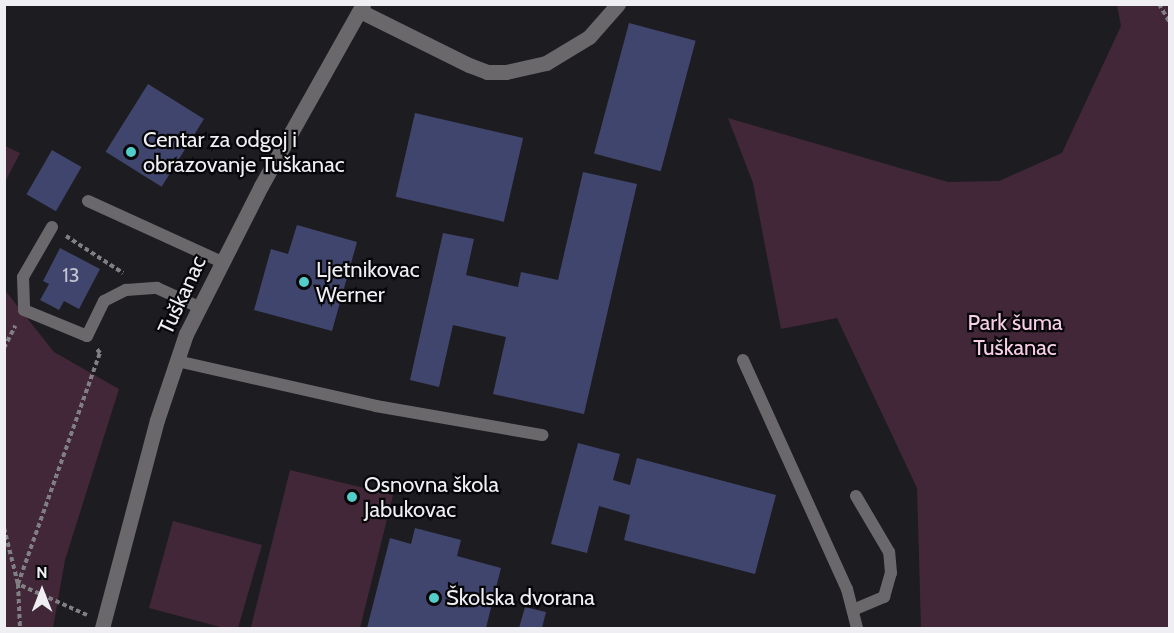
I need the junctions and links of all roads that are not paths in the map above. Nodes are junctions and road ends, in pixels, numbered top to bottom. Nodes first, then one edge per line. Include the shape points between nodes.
1 (618, 4) edge
2 (361, 8) edge
3 (88, 201) dead end
4 (52, 227) road end
5 (222, 262) junction
6 (199, 307) junction
7 (743, 360) dead end
8 (177, 361) junction
9 (543, 435) dead end
10 (856, 496) dead end
11 (853, 609) junction
12 (103, 626) edge
13 (857, 628) edge

1 - 2 street via 589,37 546,63 506,72 487,72 469,65
2 - 5 street, Tuškanac
3 - 5 lane
4 - 6 lane via 23,277 24,310 87,336 104,301 133,288 169,291
5 - 6 street, Tuškanac
6 - 8 street, Tuškanac
7 - 11 lane
8 - 9 lane via 376,406
8 - 12 street, Tuškanac
10 - 11 lane via 889,552 891,573 884,597
11 - 13 lane

